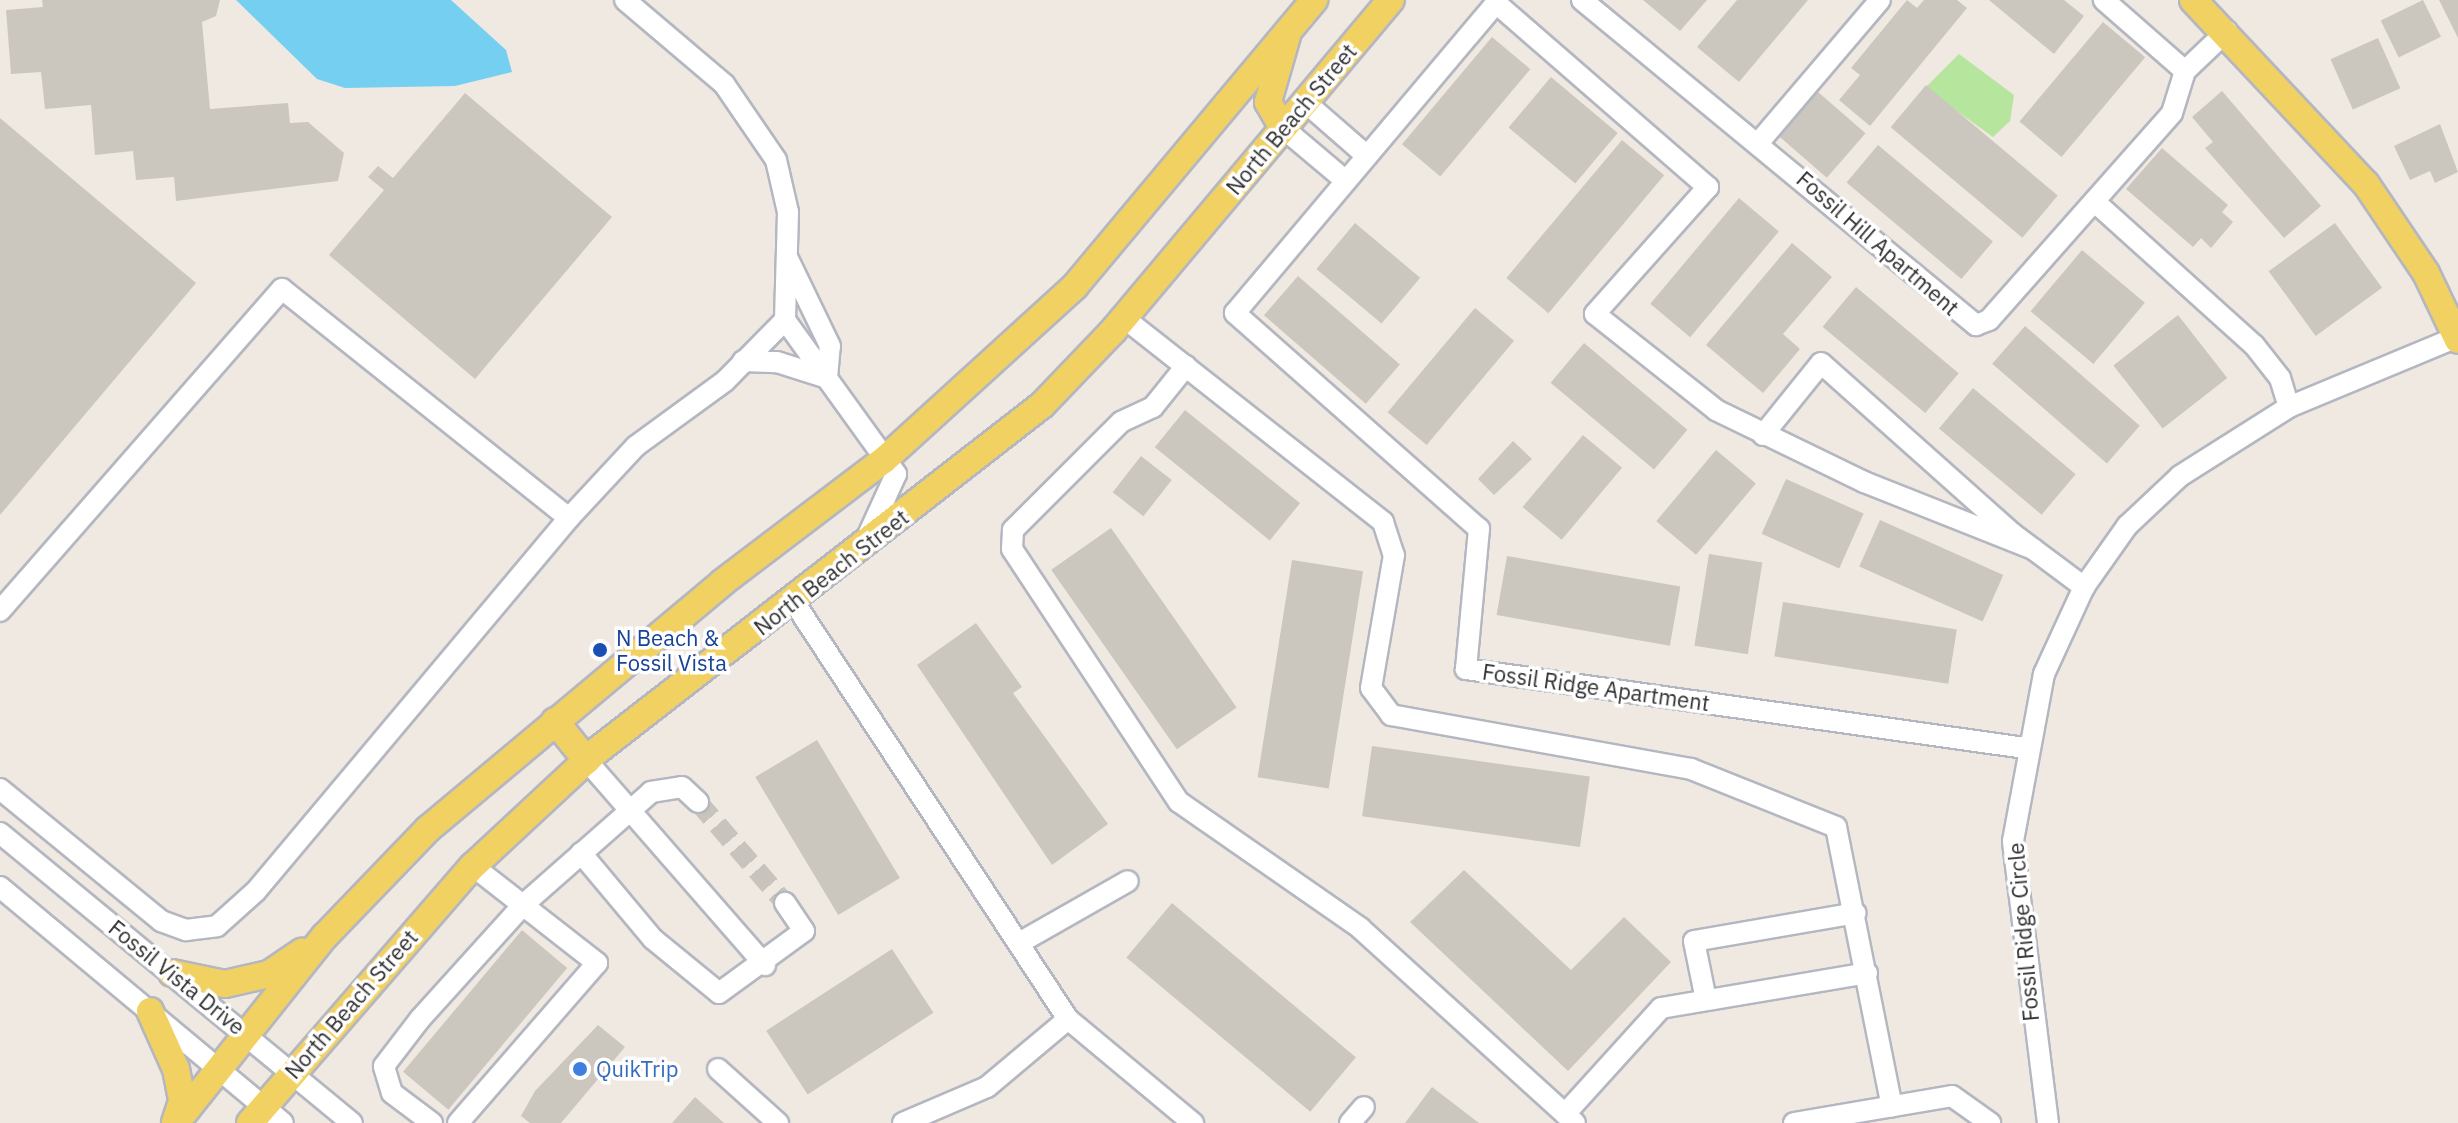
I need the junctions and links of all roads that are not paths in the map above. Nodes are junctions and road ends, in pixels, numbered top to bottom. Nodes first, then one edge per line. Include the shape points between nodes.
1 (625, 0) edge
2 (1314, 0) edge
3 (1391, 0) edge
4 (1582, 0) edge
5 (1880, 0) edge
6 (2104, 0) edge
7 (2193, 0) edge
8 (2227, 31) junction
9 (1288, 33) junction
10 (2185, 71) junction
11 (1305, 102) junction
12 (1283, 128) junction
13 (1760, 141) junction
14 (1367, 156) junction
15 (1346, 181) junction
16 (2095, 202) junction
17 (787, 257) junction
18 (1124, 318) junction
19 (785, 320) junction
20 (2457, 338) edge
21 (743, 361) junction
22 (1186, 366) junction
23 (827, 378) junction
24 (2289, 407) junction
25 (1763, 435) junction
26 (884, 460) junction
27 (569, 518) junction
28 (862, 549) junction
29 (2033, 549) junction
30 (2084, 587) junction
31 (794, 602) junction
32 (0, 611) edge
33 (555, 721) junction
34 (2025, 748) junction
35 (587, 761) junction
36 (0, 789) edge
37 (698, 802) tunnel mouth
38 (626, 812) junction
39 (2, 839) edge
40 (581, 853) junction
41 (473, 866) junction
42 (1128, 881) dead end
43 (0, 887) edge
44 (785, 903) tunnel mouth
45 (523, 905) junction
46 (1856, 913) junction
47 (325, 936) junction
48 (1019, 943) junction
49 (765, 965) junction
50 (172, 973) junction
51 (1867, 973) junction
52 (1706, 1000) junction
53 (150, 1011) junction
54 (1068, 1019) junction
55 (247, 1033) junction
56 (219, 1069) junction
57 (718, 1069) dead end
58 (292, 1071) junction
59 (1892, 1106) junction
60 (1364, 1107) dead end
61 (266, 1118) edge
62 (1570, 1119) edge
63 (176, 1123) edge
64 (352, 1123) edge
65 (432, 1123) edge
66 (458, 1123) edge
67 (778, 1123) edge
68 (903, 1123) edge
69 (1193, 1123) edge
70 (1350, 1123) edge
71 (1794, 1123) edge
72 (1990, 1123) edge
73 (2048, 1123) edge

1 - 17 street via 724,84 776,160 788,212
2 - 9 main road
3 - 11 main road, North Beach Street
4 - 13 street, Fossil Hill Apartment
5 - 13 street
6 - 10 street
7 - 8 main road
8 - 10 street
8 - 20 main road via 2366,184 2426,273
9 - 12 main road via 1268,102
9 - 26 main road via 1075,286
10 - 16 street, Fossil Hill Apartment via 2172,113
11 - 12 main road, North Beach Street
11 - 14 street
12 - 15 street
12 - 18 main road, North Beach Street
13 - 16 street, Fossil Hill Apartment via 1976,325 1989,320
14 - 15 street, Fossil Ridge Apartment
14 - 25 street, Fossil Ridge Apartment via 1496,3 1708,187 1595,314 1716,410
15 - 34 street, Fossil Ridge Apartment via 1235,313 1479,529 1466,669
16 - 24 street via 2254,345 2280,378
17 - 19 street
17 - 23 street via 830,346
18 - 22 street
18 - 28 main road, North Beach Street via 1042,405
19 - 21 street
19 - 23 street
20 - 24 street, Fossil Ridge Circle
21 - 23 street via 777,362
21 - 27 street via 636,446
22 - 46 street via 1383,522 1394,555 1371,688 1391,715 1664,762 1816,813 1836,827
22 - 62 street via 1153,407 1121,422 1013,530 1012,549 1179,802 1360,928
23 - 26 street
24 - 30 street, Fossil Ridge Circle via 2180,476 2127,526
25 - 29 street, Fossil Ridge Apartment
25 - 29 street, Fossil Ridge Apartment via 1821,363
26 - 28 street via 896,474
26 - 33 main road
27 - 32 street via 282,289
27 - 36 street via 238,910 217,926 186,930 161,921
28 - 31 main road, North Beach Street
29 - 30 street, Fossil Ridge Apartment
30 - 34 street, Fossil Ridge Circle via 2044,674
31 - 35 main road, North Beach Street
31 - 48 street
33 - 35 main road
33 - 47 main road via 428,829
34 - 73 street, Fossil Ridge Circle via 2013,841
35 - 38 street
35 - 41 main road, North Beach Street
37 - 38 street via 670,785
38 - 40 street
38 - 49 street
39 - 50 street, Fossil Vista Drive
40 - 45 street
40 - 49 street via 719,993
41 - 45 street
41 - 58 main road, North Beach Street
42 - 48 street
43 - 53 street, Fossil Vista Drive
44 - 49 street via 804,931
45 - 65 street via 384,1066 392,1093
45 - 66 street via 597,963
46 - 51 street
46 - 52 street via 1694,941
47 - 50 main road via 269,974 225,984
47 - 55 main road
48 - 54 street
50 - 55 street, Fossil Vista Drive
51 - 52 street
51 - 59 street
52 - 62 street via 1661,1008
53 - 56 street, Fossil Vista Drive
53 - 63 main road via 176,1069 182,1101
54 - 68 street via 987,1087
54 - 69 street
55 - 56 main road
55 - 58 street, Fossil Vista Drive
56 - 61 street, Fossil Vista Drive
56 - 63 main road
57 - 67 street
58 - 61 main road, North Beach Street
58 - 64 street, Fossil Vista Drive
59 - 71 street
59 - 72 street via 1952,1096
60 - 70 street

